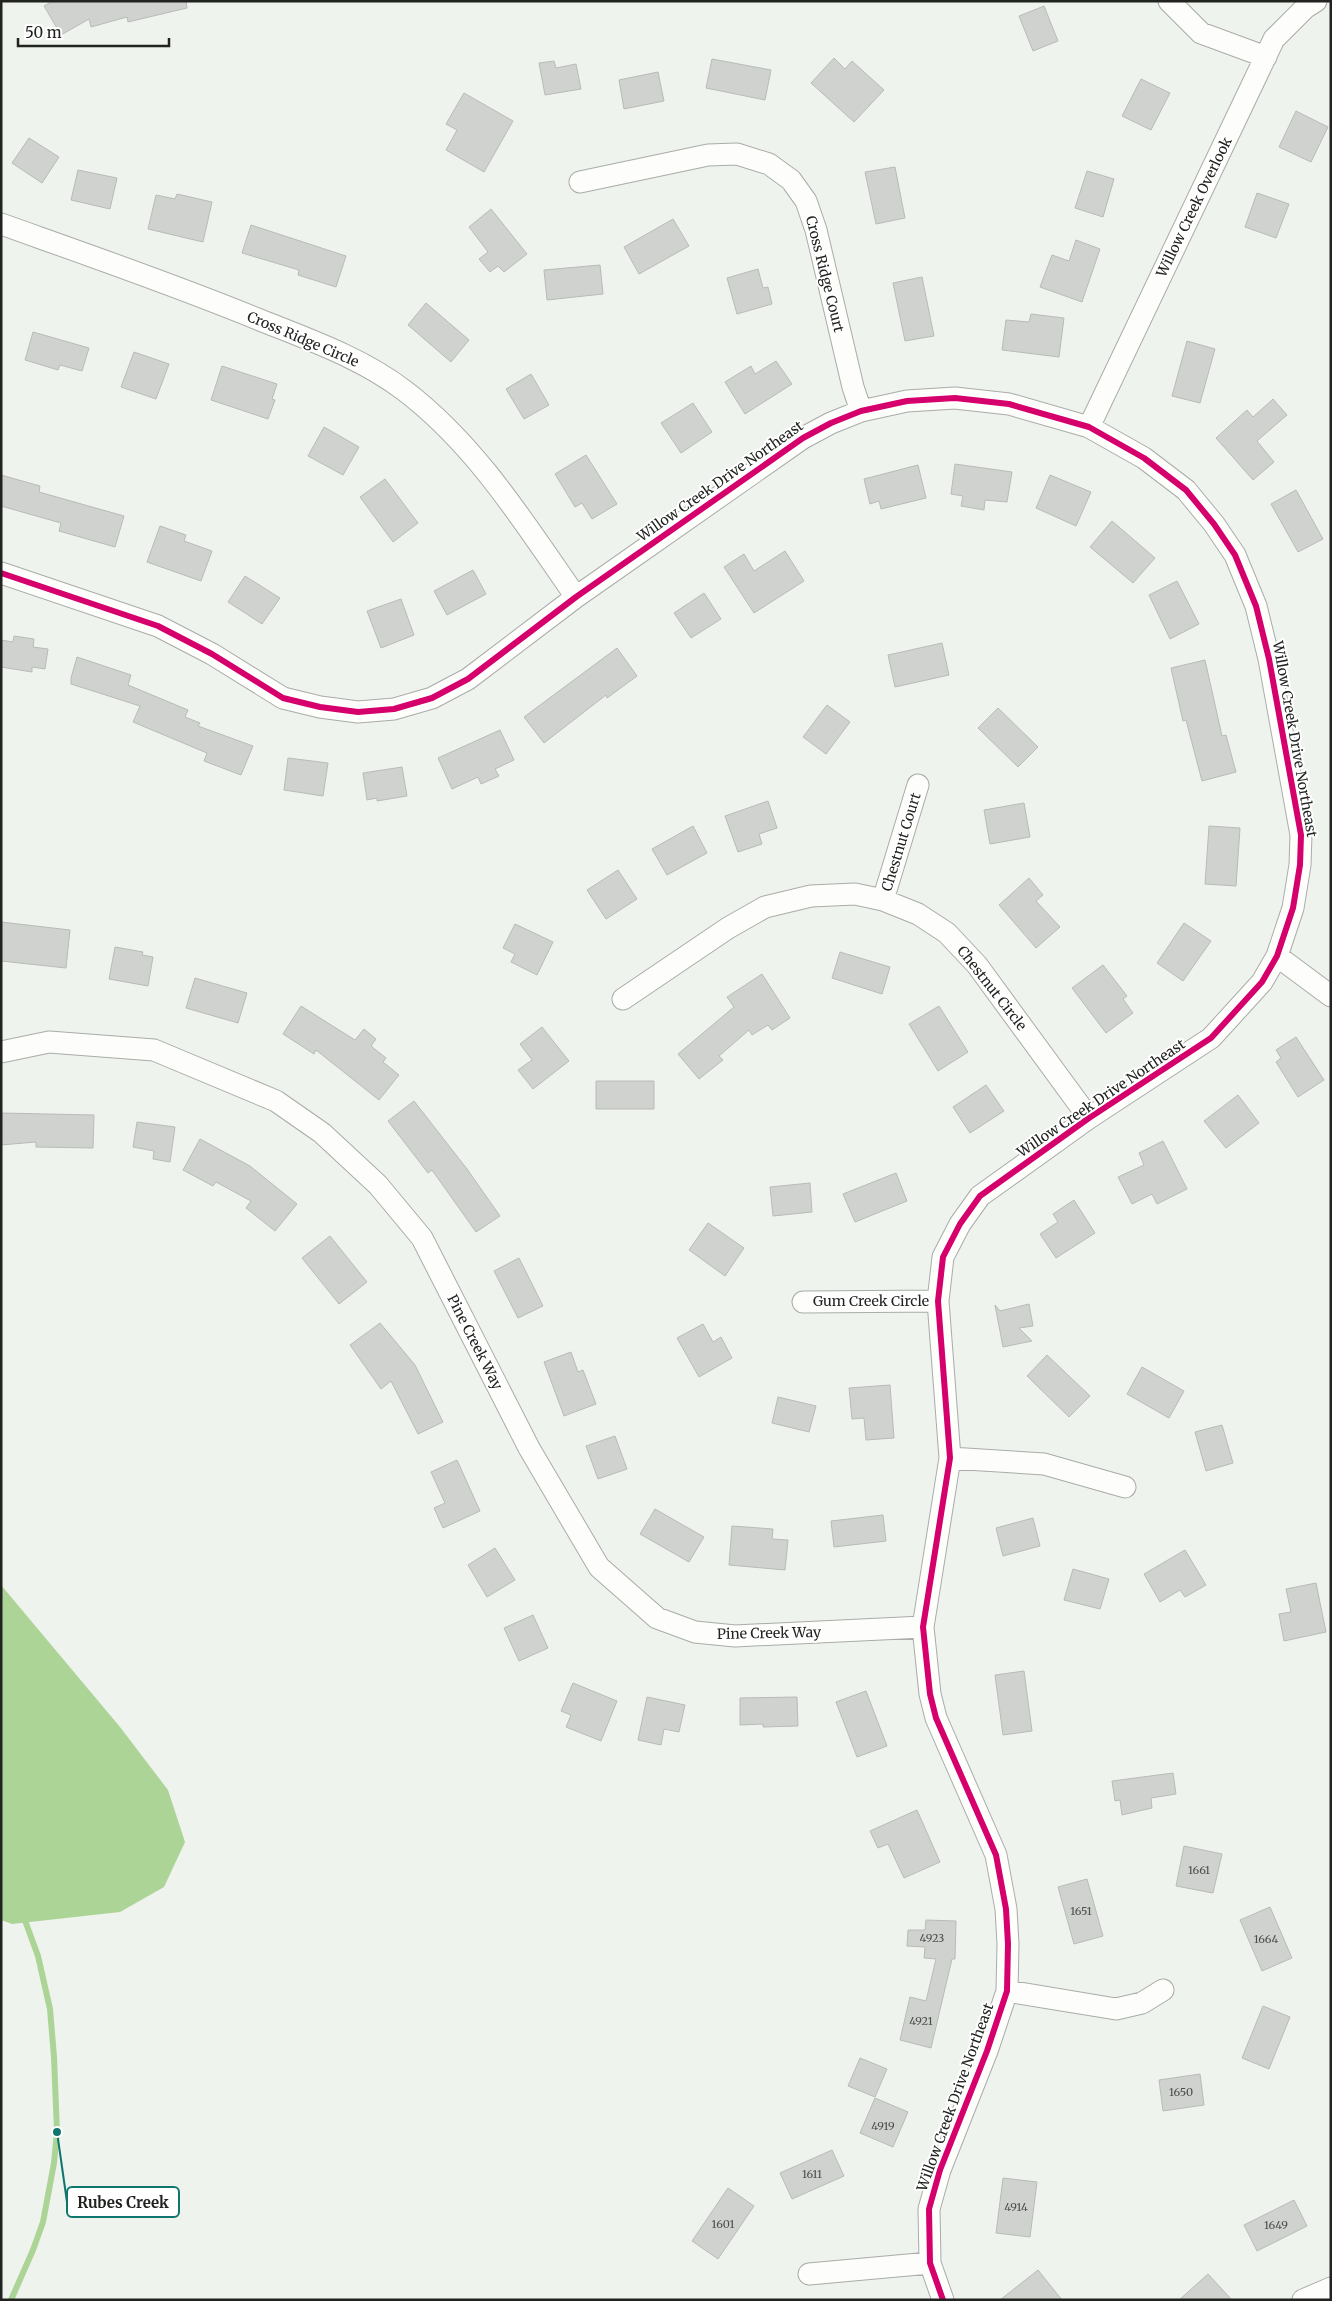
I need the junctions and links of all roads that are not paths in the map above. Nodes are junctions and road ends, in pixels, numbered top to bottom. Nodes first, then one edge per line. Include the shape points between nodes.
1 (1170, 1) edge
2 (1316, 1) edge
3 (1266, 57) junction
4 (580, 182) dead end
5 (1, 224) edge
6 (861, 411) junction
7 (1089, 427) junction
8 (1, 573) edge
9 (576, 597) junction
10 (918, 785) dead end
11 (883, 900) junction
12 (1277, 956) junction
13 (1331, 996) edge
14 (623, 999) dead end
15 (1, 1052) edge
16 (1089, 1118) junction
17 (938, 1301) junction
18 (803, 1302) dead end
19 (950, 1458) junction
20 (1125, 1488) dead end
21 (923, 1626) junction
22 (1163, 1990) dead end
23 (1006, 1991) junction
24 (930, 2263) junction
25 (809, 2274) dead end
26 (1331, 2288) edge
27 (943, 2300) edge
28 (1303, 2300) edge

1 - 3 street via 1201,34
2 - 3 street, Willow Creek Overlook via 1274,39
3 - 7 street, Willow Creek Overlook
4 - 6 street, Cross Ridge Court via 708,155 736,154 769,164 791,180 806,201 816,230
5 - 9 street, Cross Ridge Circle via 181,288 360,362 383,376 446,428 486,470
6 - 7 street, Willow Creek Drive Northeast via 907,401 955,398 1009,404
6 - 9 street, Willow Creek Drive Northeast via 803,438
7 - 12 street, Willow Creek Drive Northeast via 1144,458 1186,490 1235,555 1256,606 1269,659 1301,835 1293,908
8 - 9 street, Willow Creek Drive Northeast via 158,626 212,654 283,698 358,712 394,709 432,698 468,679
10 - 11 street, Chestnut Court
11 - 14 street, Chestnut Circle via 855,894 811,896 765,908 728,928
11 - 16 street, Chestnut Circle via 918,914 947,933 988,980
12 - 13 street
12 - 16 street, Willow Creek Drive Northeast via 1262,982 1211,1038
15 - 21 street, Pine Creek Way via 49,1042 154,1050 276,1101 322,1133 378,1185 422,1238 529,1448 599,1567 657,1618 695,1632 735,1636
16 - 17 street, Willow Creek Drive Northeast via 980,1196 960,1224 943,1257
17 - 18 street, Gum Creek Circle
17 - 19 street, Willow Creek Drive Northeast
19 - 20 street via 1044,1464
19 - 21 street, Willow Creek Drive Northeast
21 - 23 street, Willow Creek Drive Northeast via 930,1694 936,1718 985,1827 1000,1870 1006,1909
22 - 23 street via 1142,2002 1116,2008
23 - 24 street, Willow Creek Drive Northeast via 987,2051 934,2189 929,2216
24 - 25 street
24 - 27 street, Willow Creek Drive Northeast
26 - 28 street

